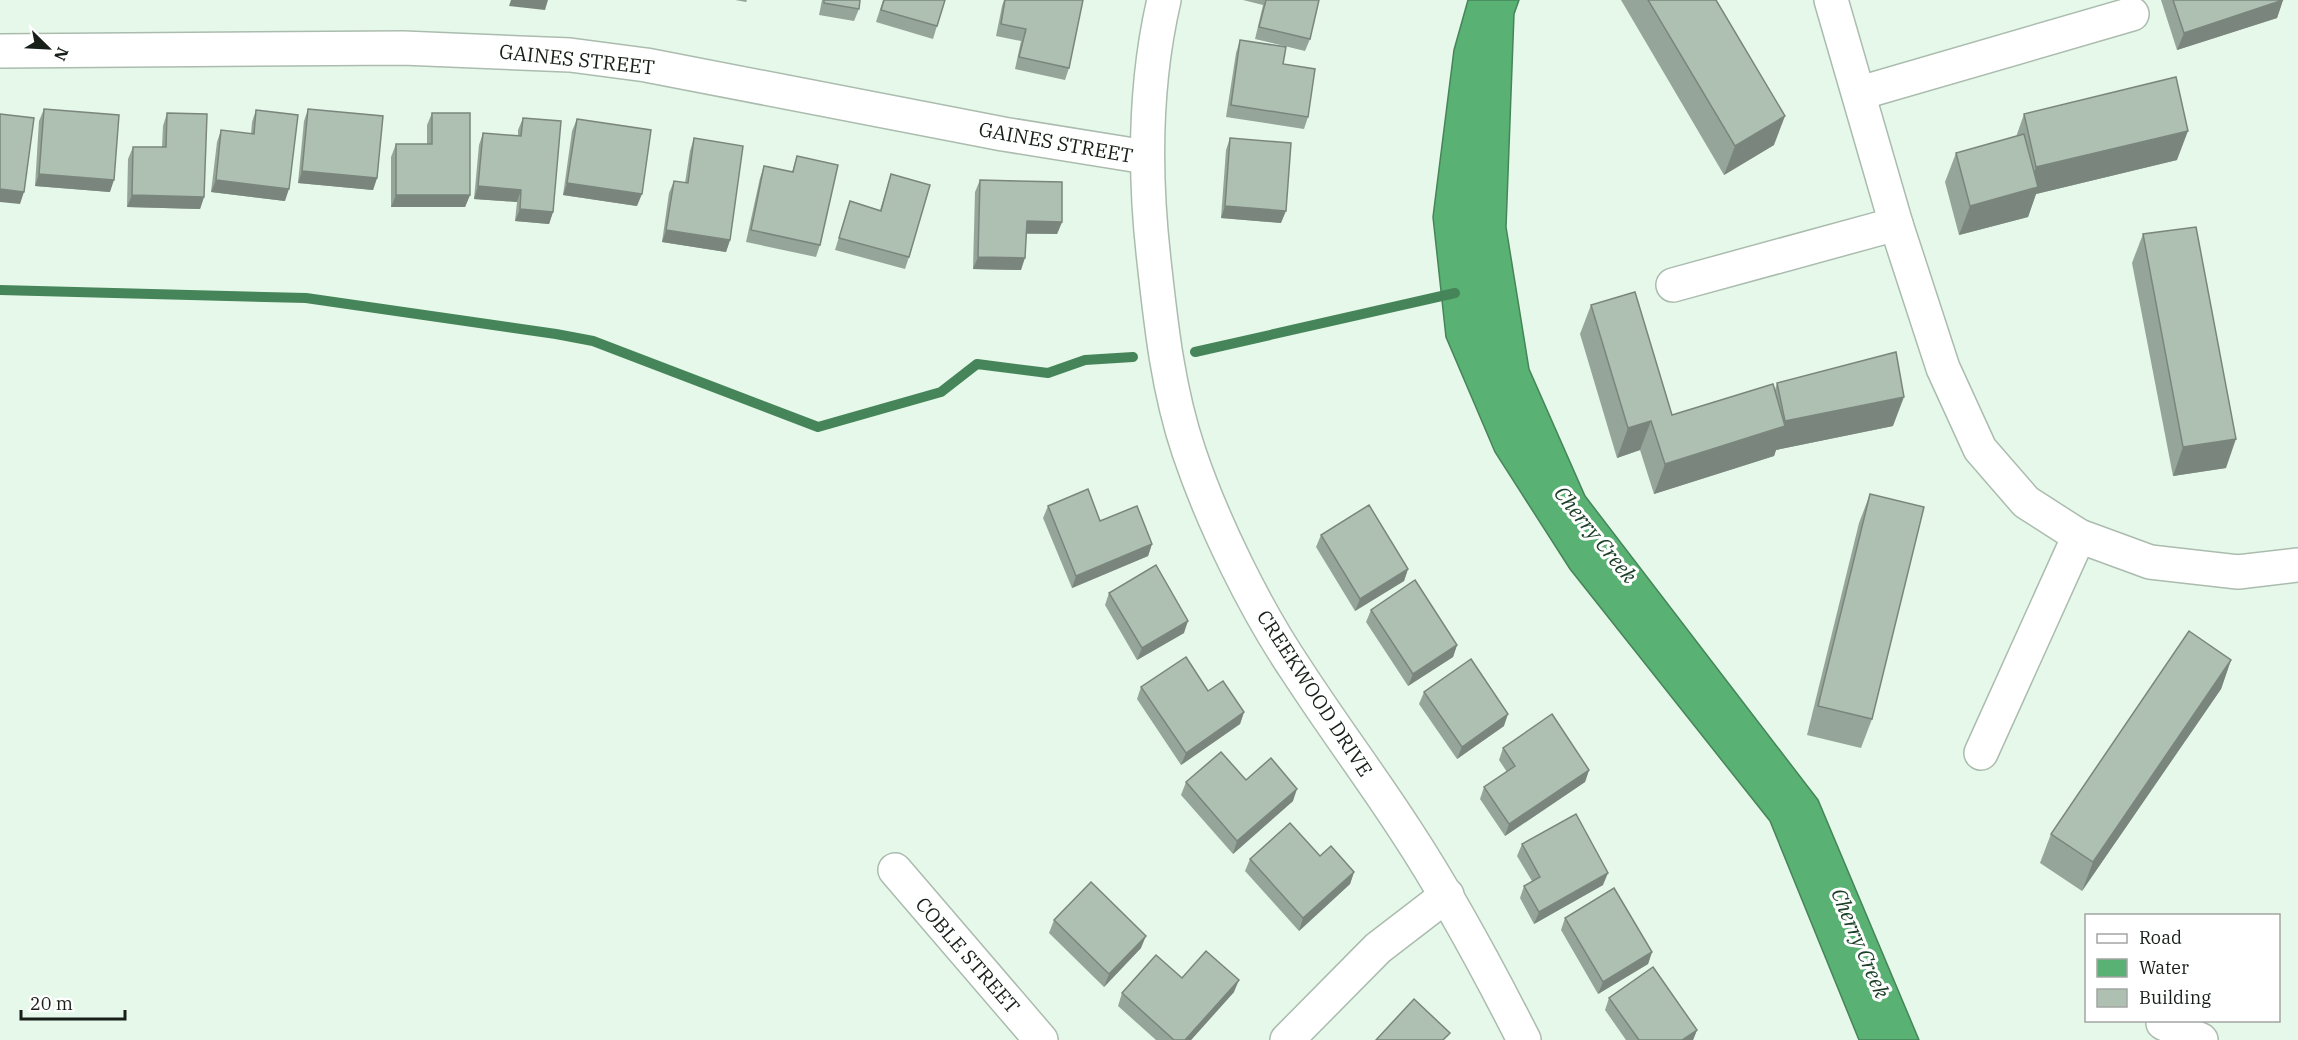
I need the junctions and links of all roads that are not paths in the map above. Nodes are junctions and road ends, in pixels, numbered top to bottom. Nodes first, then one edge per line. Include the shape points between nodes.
1 (1164, 0) edge
2 (1831, 0) edge
3 (2132, 14) dead end
4 (0, 51) edge
5 (1860, 93) junction
6 (1146, 157) junction
7 (1896, 224) junction
8 (1673, 285) dead end
9 (2079, 537) junction
10 (2298, 566) edge
11 (1981, 753) dead end
12 (894, 870) dead end
13 (1447, 895) junction
14 (2163, 1023) dead end
15 (1041, 1040) edge
16 (1287, 1040) edge
17 (1524, 1040) edge
18 (2201, 1040) edge

1 - 6 street, CREEKWOOD DRIVE via 1149,100
2 - 5 street
3 - 5 street
4 - 6 street, GAINES STREET via 403,48 570,55 646,65 1003,134
5 - 7 street
6 - 13 street, CREEKWOOD DRIVE via 1160,318 1174,395 1189,452 1209,503 1278,641
7 - 8 street
7 - 9 street via 1943,368 1980,449 2026,502
9 - 10 street via 2150,562 2238,572
9 - 11 street
12 - 15 street, COBLE STREET
13 - 16 street via 1378,948
13 - 17 street, CREEKWOOD DRIVE
14 - 18 street

